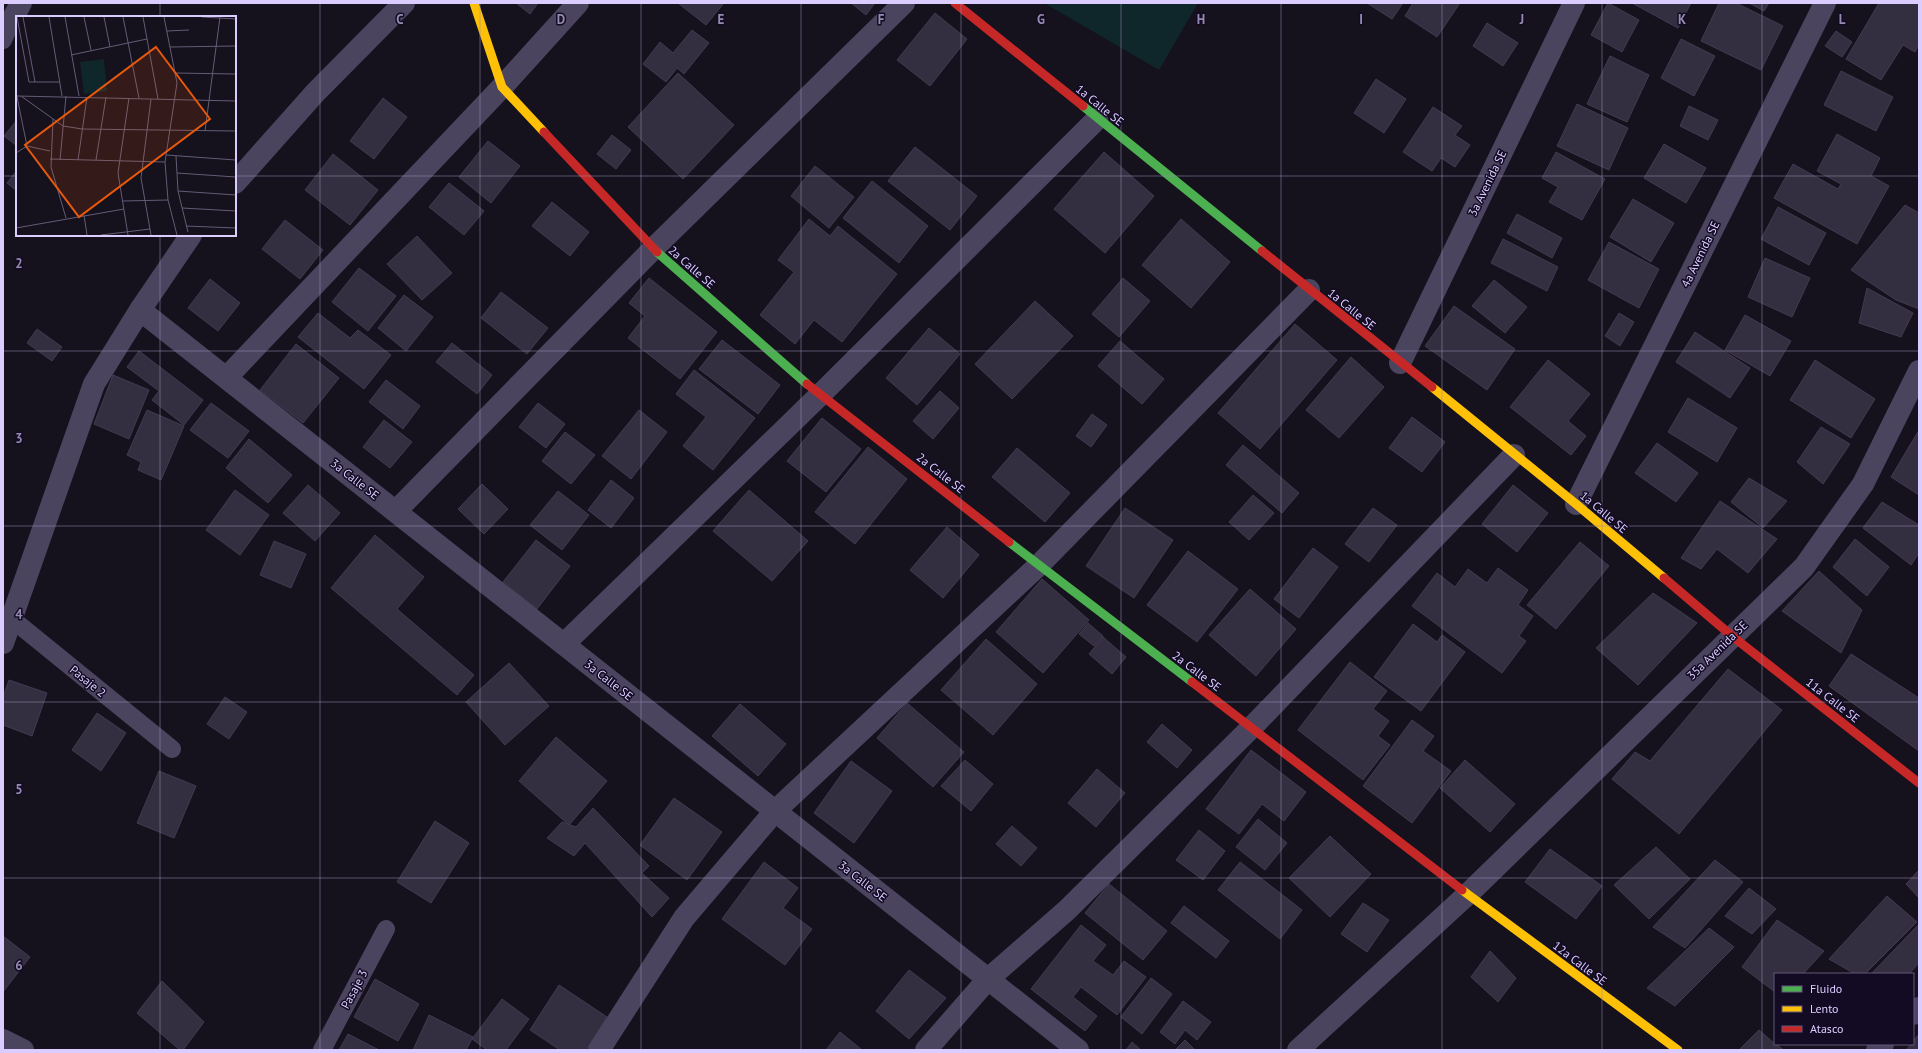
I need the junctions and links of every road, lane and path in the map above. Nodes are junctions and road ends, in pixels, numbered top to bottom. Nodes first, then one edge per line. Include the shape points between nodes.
1 (21, 3) edge
2 (404, 3) edge
3 (474, 3) edge
4 (578, 3) edge
5 (904, 3) edge
6 (954, 3) edge
7 (1574, 3) edge
8 (1825, 3) edge
9 (9, 28) edge
10 (502, 87) junction
11 (1097, 119) junction
12 (236, 182) edge
13 (190, 236) edge
14 (652, 249) junction
15 (1309, 290) junction
16 (140, 310) junction
17 (1400, 363) junction
18 (227, 378) junction
19 (1917, 381) edge
20 (820, 394) junction
21 (1514, 455) junction
22 (1576, 504) junction
23 (396, 512) junction
24 (1039, 565) junction
25 (8, 617) edge
26 (1732, 636) junction
27 (3, 643) edge
28 (564, 644) junction
29 (1252, 727) junction
30 (172, 750) dead end
31 (1919, 783) edge
32 (775, 811) junction
33 (1468, 894) junction
34 (386, 929) dead end
35 (988, 979) junction
36 (3, 1040) edge
37 (23, 1050) edge
38 (322, 1050) edge
39 (598, 1050) edge
40 (926, 1050) edge
41 (1078, 1050) edge
42 (1298, 1050) edge
43 (1678, 1050) edge

1 - 9 street
2 - 12 street via 315,93
3 - 10 street, 2a Calle SE
4 - 10 street
5 - 14 street
6 - 11 street, 1a Calle SE
7 - 17 street, 3a Avenida SE
8 - 22 street, 4a Avenida SE
10 - 14 street, 2a Calle SE
10 - 18 street
11 - 15 street, 1a Calle SE
11 - 20 street
13 - 16 street
14 - 20 street, 2a Calle SE
14 - 23 street
15 - 17 street, 1a Calle SE
15 - 24 street
16 - 18 street, 3a Calle SE
16 - 25 street via 94,384
17 - 21 street, 1a Calle SE
18 - 23 street, 3a Calle SE
19 - 26 street, 35a Avenida SE via 1863,484 1804,567
20 - 24 street, 2a Calle SE
20 - 28 street
21 - 22 street, 1a Calle SE
21 - 29 street
22 - 26 street, 1a Calle SE
23 - 28 street, 3a Calle SE
24 - 29 street, 2a Calle SE
24 - 32 street
25 - 27 street
25 - 30 lane, Pasaje 2
26 - 31 street, 11a Calle SE
26 - 33 street, 35a Avenida SE
28 - 32 street, 3a Calle SE
29 - 33 street, 2a Calle SE
29 - 35 street via 1067,910
32 - 35 street, 3a Calle SE
32 - 39 street via 684,918
33 - 42 street, 35a Avenida SE
33 - 43 street, 12a Calle SE
34 - 38 lane, Pasaje 3
35 - 40 street
35 - 41 street, 3a Calle SE
36 - 37 street

